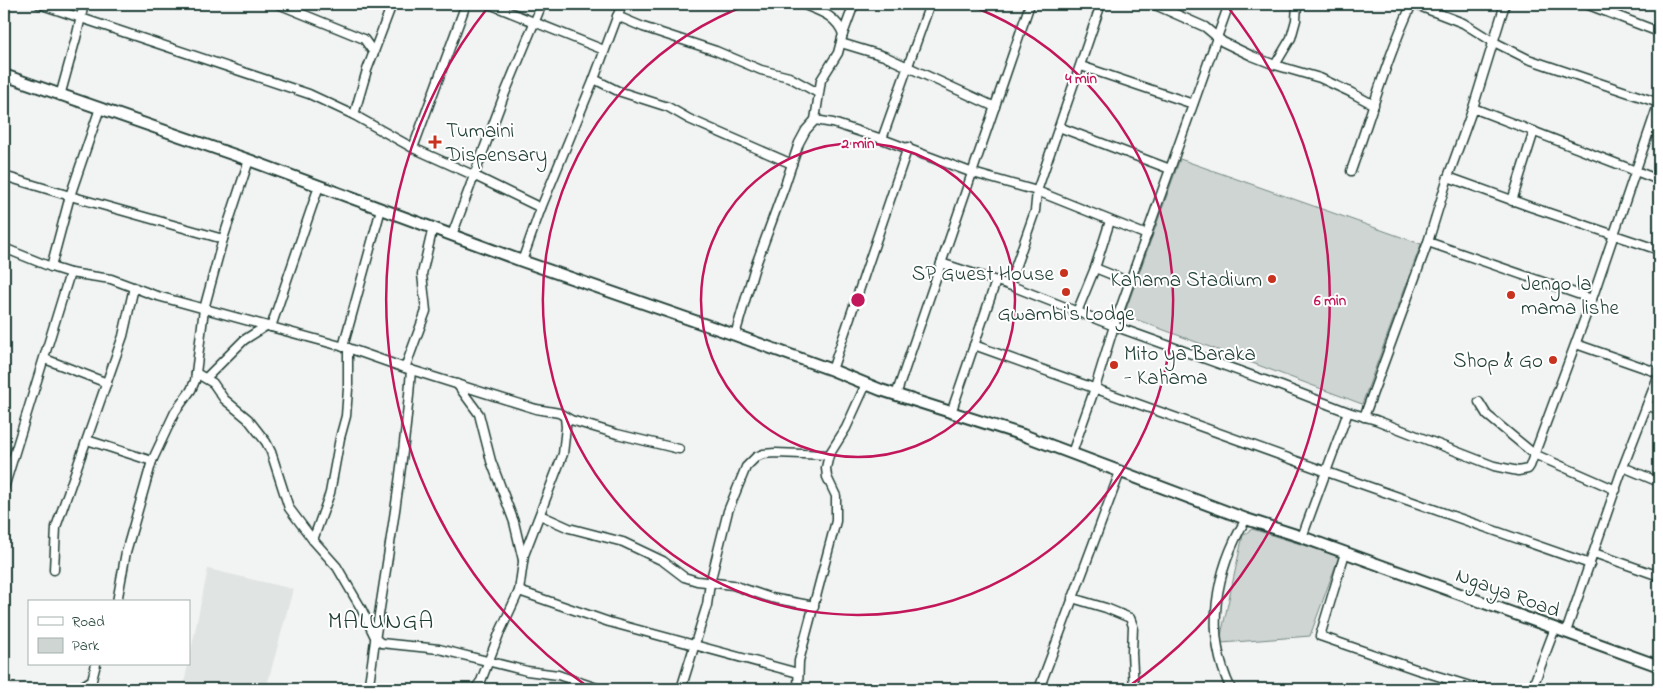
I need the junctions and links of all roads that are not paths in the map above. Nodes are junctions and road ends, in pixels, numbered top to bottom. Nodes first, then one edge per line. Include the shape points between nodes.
1 (39, 4) edge
2 (84, 4) edge
3 (278, 4) edge
4 (392, 4) edge
5 (466, 4) edge
6 (489, 4) edge
7 (542, 4) edge
8 (622, 4) edge
9 (802, 4) edge
10 (854, 4) edge
11 (930, 4) edge
12 (1030, 4) edge
13 (1101, 4) edge
14 (1154, 4) edge
15 (1229, 4) edge
16 (1297, 4) edge
17 (1413, 4) edge
18 (1505, 4) edge
19 (1586, 4) edge
20 (1431, 7) edge
21 (617, 16) junction
22 (81, 19) junction
23 (536, 21) junction
24 (1659, 32) edge
25 (843, 34) junction
26 (1217, 36) junction
27 (1492, 41) junction
28 (841, 43) junction
29 (604, 50) junction
30 (374, 53) junction
31 (1275, 65) junction
32 (1081, 66) junction
33 (908, 67) junction
34 (4, 75) edge
35 (594, 79) junction
36 (818, 93) junction
37 (60, 96) junction
38 (1659, 103) edge
39 (1194, 104) junction
40 (1374, 105) junction
41 (995, 107) junction
42 (100, 108) junction
43 (1473, 108) junction
44 (354, 115) junction
45 (815, 120) junction
46 (1059, 127) junction
47 (1534, 131) junction
48 (882, 139) junction
49 (908, 147) junction
50 (413, 148) junction
51 (248, 160) junction
52 (792, 164) junction
53 (1170, 169) junction
54 (1636, 170) junction
55 (1351, 171) dead end
56 (972, 173) junction
57 (473, 175) junction
58 (4, 176) edge
59 (1448, 177) junction
60 (1659, 180) edge
61 (318, 186) junction
62 (1037, 191) junction
63 (70, 196) junction
64 (1512, 200) junction
65 (541, 208) junction
66 (381, 209) junction
67 (1110, 221) junction
68 (433, 228) junction
69 (1615, 234) junction
70 (452, 235) junction
71 (1147, 235) junction
72 (223, 239) junction
73 (1428, 242) junction
74 (4, 248) edge
75 (1659, 250) edge
76 (522, 261) junction
77 (941, 263) junction
78 (51, 267) junction
79 (1095, 268) junction
80 (70, 273) junction
81 (996, 281) junction
82 (1130, 282) junction
83 (1009, 285) junction
84 (134, 287) junction
85 (1592, 299) junction
86 (204, 309) junction
87 (1077, 312) junction
88 (1114, 326) junction
89 (269, 327) junction
90 (735, 335) junction
91 (1576, 344) junction
92 (974, 345) junction
93 (346, 348) junction
94 (45, 359) junction
95 (408, 369) junction
96 (832, 370) junction
97 (196, 373) junction
98 (1659, 373) edge
99 (206, 378) junction
100 (107, 383) junction
101 (457, 384) junction
102 (866, 384) junction
103 (1095, 388) junction
104 (896, 395) junction
105 (1479, 402) dead end
106 (1647, 405) junction
107 (1659, 410) edge
108 (1348, 412) junction
109 (951, 413) junction
110 (565, 416) junction
111 (1364, 417) junction
112 (88, 440) junction
113 (679, 449) dead end
114 (1072, 453) junction
115 (1534, 454) junction
116 (829, 456) junction
117 (152, 461) junction
118 (1624, 467) junction
119 (1120, 472) junction
120 (1327, 472) junction
121 (1659, 482) edge
122 (4, 488) edge
123 (1616, 490) junction
124 (540, 515) junction
125 (1246, 519) junction
126 (1302, 537) junction
127 (313, 540) junction
128 (1345, 553) junction
129 (1594, 554) junction
130 (523, 560) junction
131 (1590, 564) junction
132 (54, 570) dead end
133 (1659, 576) edge
134 (710, 583) junction
135 (519, 591) junction
136 (1072, 598) junction
137 (117, 600) edge
138 (814, 606) junction
139 (1555, 628) junction
140 (1566, 632) junction
141 (376, 639) junction
142 (694, 644) junction
143 (489, 663) junction
144 (96, 666) edge
145 (1659, 666) edge
146 (798, 674) junction
147 (92, 680) junction
148 (1227, 688) edge
149 (78, 689) edge
150 (92, 689) edge
151 (368, 689) edge
152 (475, 689) edge
153 (600, 689) edge
154 (681, 689) edge
155 (798, 689) edge
156 (1039, 689) edge
157 (1134, 689) edge
158 (1480, 689) edge
159 (1532, 689) edge

1 - 22 street
2 - 22 street
3 - 30 street via 364,39
4 - 30 street
5 - 50 street
6 - 23 street
7 - 23 street
8 - 21 street
9 - 25 street via 833,19
10 - 25 street
11 - 33 street
12 - 41 street
13 - 32 street
14 - 26 street via 1205,27
15 - 26 street
16 - 31 street via 1290,38
17 - 20 street
17 - 40 street via 1396,40
18 - 27 street
19 - 24 street
20 - 27 street
21 - 29 street
21 - 36 street via 761,70 789,77
22 - 37 street
22 - 44 street via 274,81
23 - 29 street
23 - 57 street
25 - 28 street
26 - 31 street via 1223,42
26 - 39 street
27 - 38 street via 1528,59
27 - 43 street
28 - 33 street
28 - 36 street via 821,80
29 - 35 street
30 - 44 street
31 - 40 street via 1320,78
32 - 39 street
32 - 46 street
33 - 41 street
33 - 48 street
34 - 37 street, Ngaya Road
35 - 52 street via 618,91 663,105
35 - 65 street
36 - 45 street
37 - 42 street, Ngaya Road
38 - 54 street
39 - 53 street
40 - 55 street
41 - 56 street
42 - 51 street, Ngaya Road
42 - 63 street
43 - 47 street
43 - 59 street
44 - 50 street
45 - 48 street
45 - 52 street via 799,143
46 - 53 street
46 - 62 street
47 - 54 street
47 - 64 street
48 - 49 street
49 - 56 street
49 - 96 street
50 - 57 street
51 - 61 street, Ngaya Road
51 - 72 street
52 - 90 street via 754,270
53 - 71 street
54 - 60 street
54 - 69 street
56 - 62 street
56 - 77 street
57 - 65 street
57 - 70 street
58 - 63 street
59 - 64 street
59 - 73 street
61 - 66 street, Ngaya Road
61 - 89 street
62 - 67 street
62 - 83 street via 1035,211
63 - 72 street
63 - 78 street
64 - 69 street
65 - 76 street
66 - 68 street, Ngaya Road
66 - 93 street
67 - 71 street
67 - 79 street
68 - 70 street, Ngaya Road
68 - 95 street via 422,274 426,311
69 - 75 street
69 - 85 street
70 - 76 street, Ngaya Road
71 - 82 street
72 - 86 street
73 - 85 street
73 - 111 street
74 - 78 street
76 - 90 street, Ngaya Road
77 - 81 street
77 - 104 street
78 - 80 street
79 - 82 street
79 - 87 street
80 - 84 street via 111,279
80 - 94 street
81 - 83 street
81 - 92 street
82 - 88 street
83 - 87 street
84 - 86 street
84 - 100 street via 124,336
85 - 91 street
86 - 89 street
86 - 97 street
87 - 88 street
88 - 103 street
88 - 108 street
89 - 93 street
89 - 99 street via 244,340
90 - 96 street, Ngaya Road
91 - 98 street
91 - 115 street
92 - 103 street
92 - 109 street
93 - 95 street
93 - 127 street via 346,416 330,493
94 - 100 street
94 - 122 street
95 - 101 street
95 - 141 street via 405,442
96 - 102 street, Ngaya Road
97 - 99 street
97 - 117 street via 191,390 175,412
98 - 106 street
99 - 127 street via 227,402 248,418 266,442 289,508
100 - 112 street
101 - 110 street
101 - 130 street via 479,414
102 - 104 street, Ngaya Road
102 - 116 street
103 - 114 street
103 - 120 street
104 - 109 street, Ngaya Road
105 - 115 street via 1487,414
106 - 107 street
106 - 118 street
108 - 111 street
108 - 120 street
109 - 114 street, Ngaya Road
110 - 113 street
110 - 124 street via 563,454
111 - 115 street via 1505,469 1528,469
112 - 117 street
112 - 132 street via 56,527
114 - 119 street, Ngaya Road
115 - 123 street
116 - 134 street via 776,453 760,455 750,462 728,511
116 - 138 street via 826,472 836,496 836,520
117 - 137 street via 126,552
118 - 121 street
118 - 123 street
119 - 125 street, Ngaya Road
119 - 136 street
120 - 126 street
120 - 131 street
123 - 129 street
124 - 130 street
124 - 134 street via 569,528 623,542 664,560 684,577
125 - 126 street, Ngaya Road
125 - 148 street via 1229,550 1216,609 1215,635
126 - 128 street, Ngaya Road
127 - 141 street via 337,567
128 - 139 street, Ngaya Road
128 - 158 street via 1320,636
129 - 131 street
129 - 133 street
130 - 135 street
131 - 140 street
134 - 138 street via 733,585 780,600
134 - 142 street via 709,599
135 - 142 street via 609,622
135 - 143 street
136 - 156 street
136 - 157 street via 1130,618 1133,626
138 - 146 street
139 - 140 street, Ngaya Road
139 - 159 street
140 - 145 street, Ngaya Road
141 - 143 street via 381,643 439,650
141 - 151 street
142 - 146 street
142 - 154 street
143 - 152 street
143 - 153 street via 558,675
144 - 147 street
146 - 155 street
147 - 149 street
147 - 150 street

